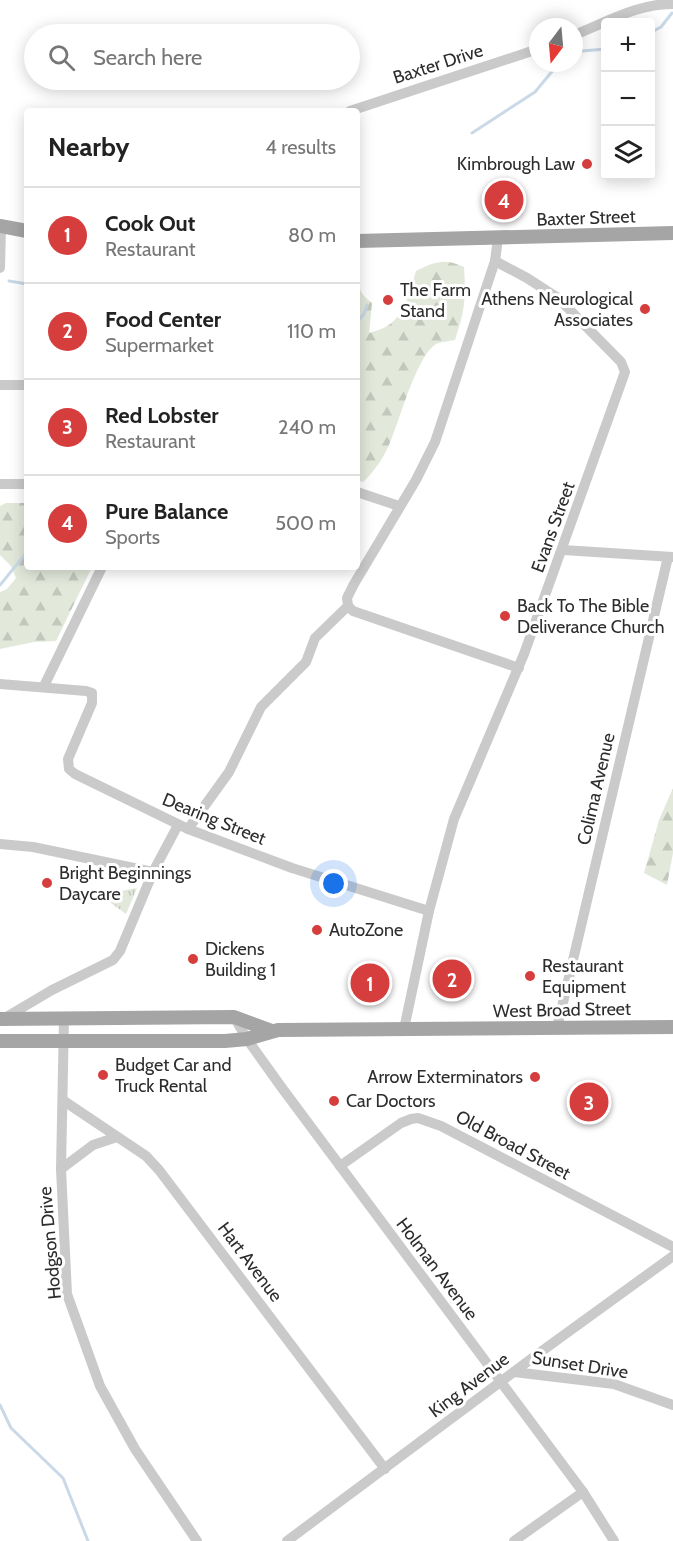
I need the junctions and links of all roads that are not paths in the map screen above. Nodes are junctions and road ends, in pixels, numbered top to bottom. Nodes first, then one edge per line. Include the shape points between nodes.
1 (673, 4) edge
2 (583, 31) edge
3 (529, 51) edge
4 (359, 108) edge
5 (1, 226) edge
6 (24, 230) edge
7 (673, 233) edge
8 (498, 238) junction
9 (360, 241) edge
10 (495, 261) junction
11 (0, 268) edge
12 (0, 385) edge
13 (24, 385) edge
14 (24, 483) edge
15 (0, 484) edge
16 (360, 493) edge
17 (399, 506) junction
18 (563, 550) junction
19 (670, 557) edge
20 (101, 570) edge
21 (348, 606) junction
22 (519, 668) junction
23 (0, 684) edge
24 (44, 686) junction
25 (183, 827) junction
26 (0, 844) edge
27 (153, 872) junction
28 (429, 911) junction
29 (234, 1017) junction
30 (64, 1018) junction
31 (1, 1020) edge
32 (673, 1027) edge
33 (557, 1028) junction
34 (404, 1029) junction
35 (272, 1031) junction
36 (247, 1039) junction
37 (0, 1041) edge
38 (64, 1041) junction
39 (64, 1101) junction
40 (117, 1137) junction
41 (340, 1166) junction
42 (61, 1169) junction
43 (673, 1248) edge
44 (673, 1256) edge
45 (514, 1372) junction
46 (501, 1382) junction
47 (673, 1405) edge
48 (385, 1469) junction
49 (583, 1492) junction
50 (197, 1541) edge
51 (287, 1541) edge
52 (514, 1541) edge
53 (614, 1541) edge

1 - 2 street via 654,5
3 - 4 street, Baxter Drive
5 - 6 main road
5 - 11 street
7 - 8 main road, Baxter Street
8 - 9 main road, Baxter Street
8 - 10 street
10 - 17 street via 435,442
10 - 18 street, Evans Street via 558,298 625,369
12 - 13 street
14 - 15 street
16 - 17 street
17 - 21 street via 354,584 347,598
18 - 19 street
18 - 22 street, Evans Street
19 - 33 street, Colima Avenue
20 - 24 street
21 - 22 street
21 - 25 street via 315,638 306,662 261,707 229,772
22 - 28 street, Evans Street via 463,794
23 - 24 street
24 - 25 street, Dearing Street via 93,695 70,755 69,769
25 - 27 street
25 - 28 street, Dearing Street via 292,868
26 - 27 street
27 - 31 street via 113,960
28 - 34 street, Evans Street
29 - 30 main road, West Broad Street
29 - 35 main road, West Broad Street
29 - 36 street, Holman Avenue
30 - 31 main road, West Broad Street
30 - 38 street, Hodgson Drive
32 - 33 main road, West Broad Street
33 - 34 main road, West Broad Street
34 - 35 main road, West Broad Street
35 - 36 main road, West Broad Street
36 - 38 main road, West Broad Street
36 - 41 street, Holman Avenue
37 - 38 main road, West Broad Street
38 - 39 street, Hodgson Drive
39 - 40 street, Hart Avenue
39 - 42 street, Hodgson Drive
40 - 42 street via 93,1144
40 - 48 street, Hart Avenue via 159,1170
41 - 43 street, Old Broad Street via 401,1123 418,1118 441,1126
41 - 46 street, Holman Avenue
42 - 50 street, Hodgson Drive via 67,1294 99,1386 135,1449
44 - 45 street, King Avenue
45 - 46 street, King Avenue
45 - 47 street, Sunset Drive via 614,1384
46 - 48 street, King Avenue
46 - 49 street, Holman Avenue
48 - 51 street, King Avenue
49 - 52 street
49 - 53 street, Holman Avenue

